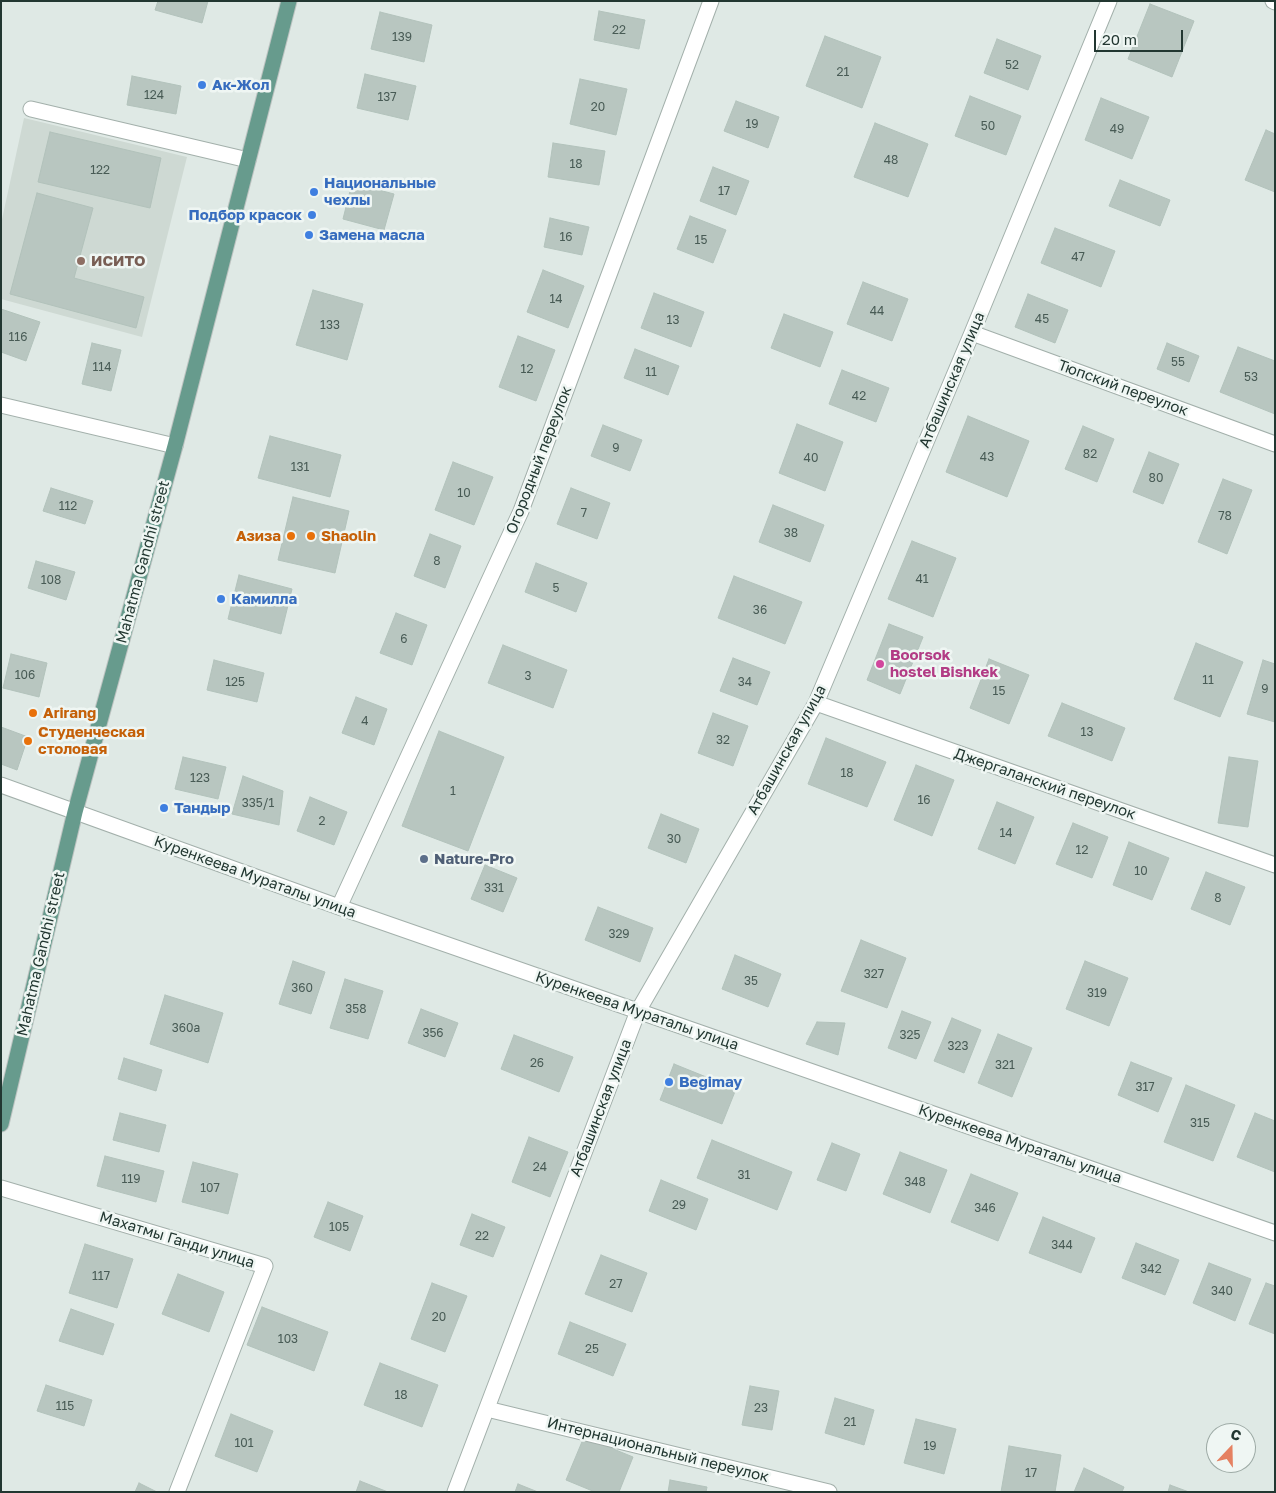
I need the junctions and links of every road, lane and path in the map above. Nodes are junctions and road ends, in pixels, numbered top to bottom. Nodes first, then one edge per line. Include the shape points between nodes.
1 (289, 1) edge
2 (711, 1) edge
3 (1109, 1) edge
4 (31, 109) dead end
5 (248, 160) junction
6 (972, 333) junction
7 (1, 405) edge
8 (1275, 444) edge
9 (175, 446) junction
10 (816, 703) junction
11 (1, 785) edge
12 (75, 812) junction
13 (1275, 865) edge
14 (339, 907) junction
15 (638, 1011) junction
16 (1, 1124) edge
17 (1, 1188) edge
18 (1275, 1233) edge
19 (487, 1409) junction
20 (178, 1492) edge
21 (455, 1492) edge
22 (829, 1492) edge

1 - 5 main road, Mahatma Gandhi street
2 - 14 street, Огородный переулок via 522,511
3 - 6 street, Атбашинская улица
4 - 5 street
5 - 9 main road, Mahatma Gandhi street
6 - 8 street, Тюпский переулок
6 - 10 street, Атбашинская улица
7 - 9 street
9 - 12 main road, Mahatma Gandhi street
10 - 13 street, Джергаланский переулок
10 - 15 street, Атбашинская улица
11 - 12 street, Куренкеева Мураталы улица
12 - 14 street, Куренкеева Мураталы улица
12 - 16 main road, Mahatma Gandhi street
14 - 15 street, Куренкеева Мураталы улица
15 - 18 street, Куренкеева Мураталы улица
15 - 19 street, Атбашинская улица
17 - 20 street, Махатмы Ганди улица via 265,1266
19 - 21 street, Атбашинская улица
19 - 22 street, Интернациональный переулок

